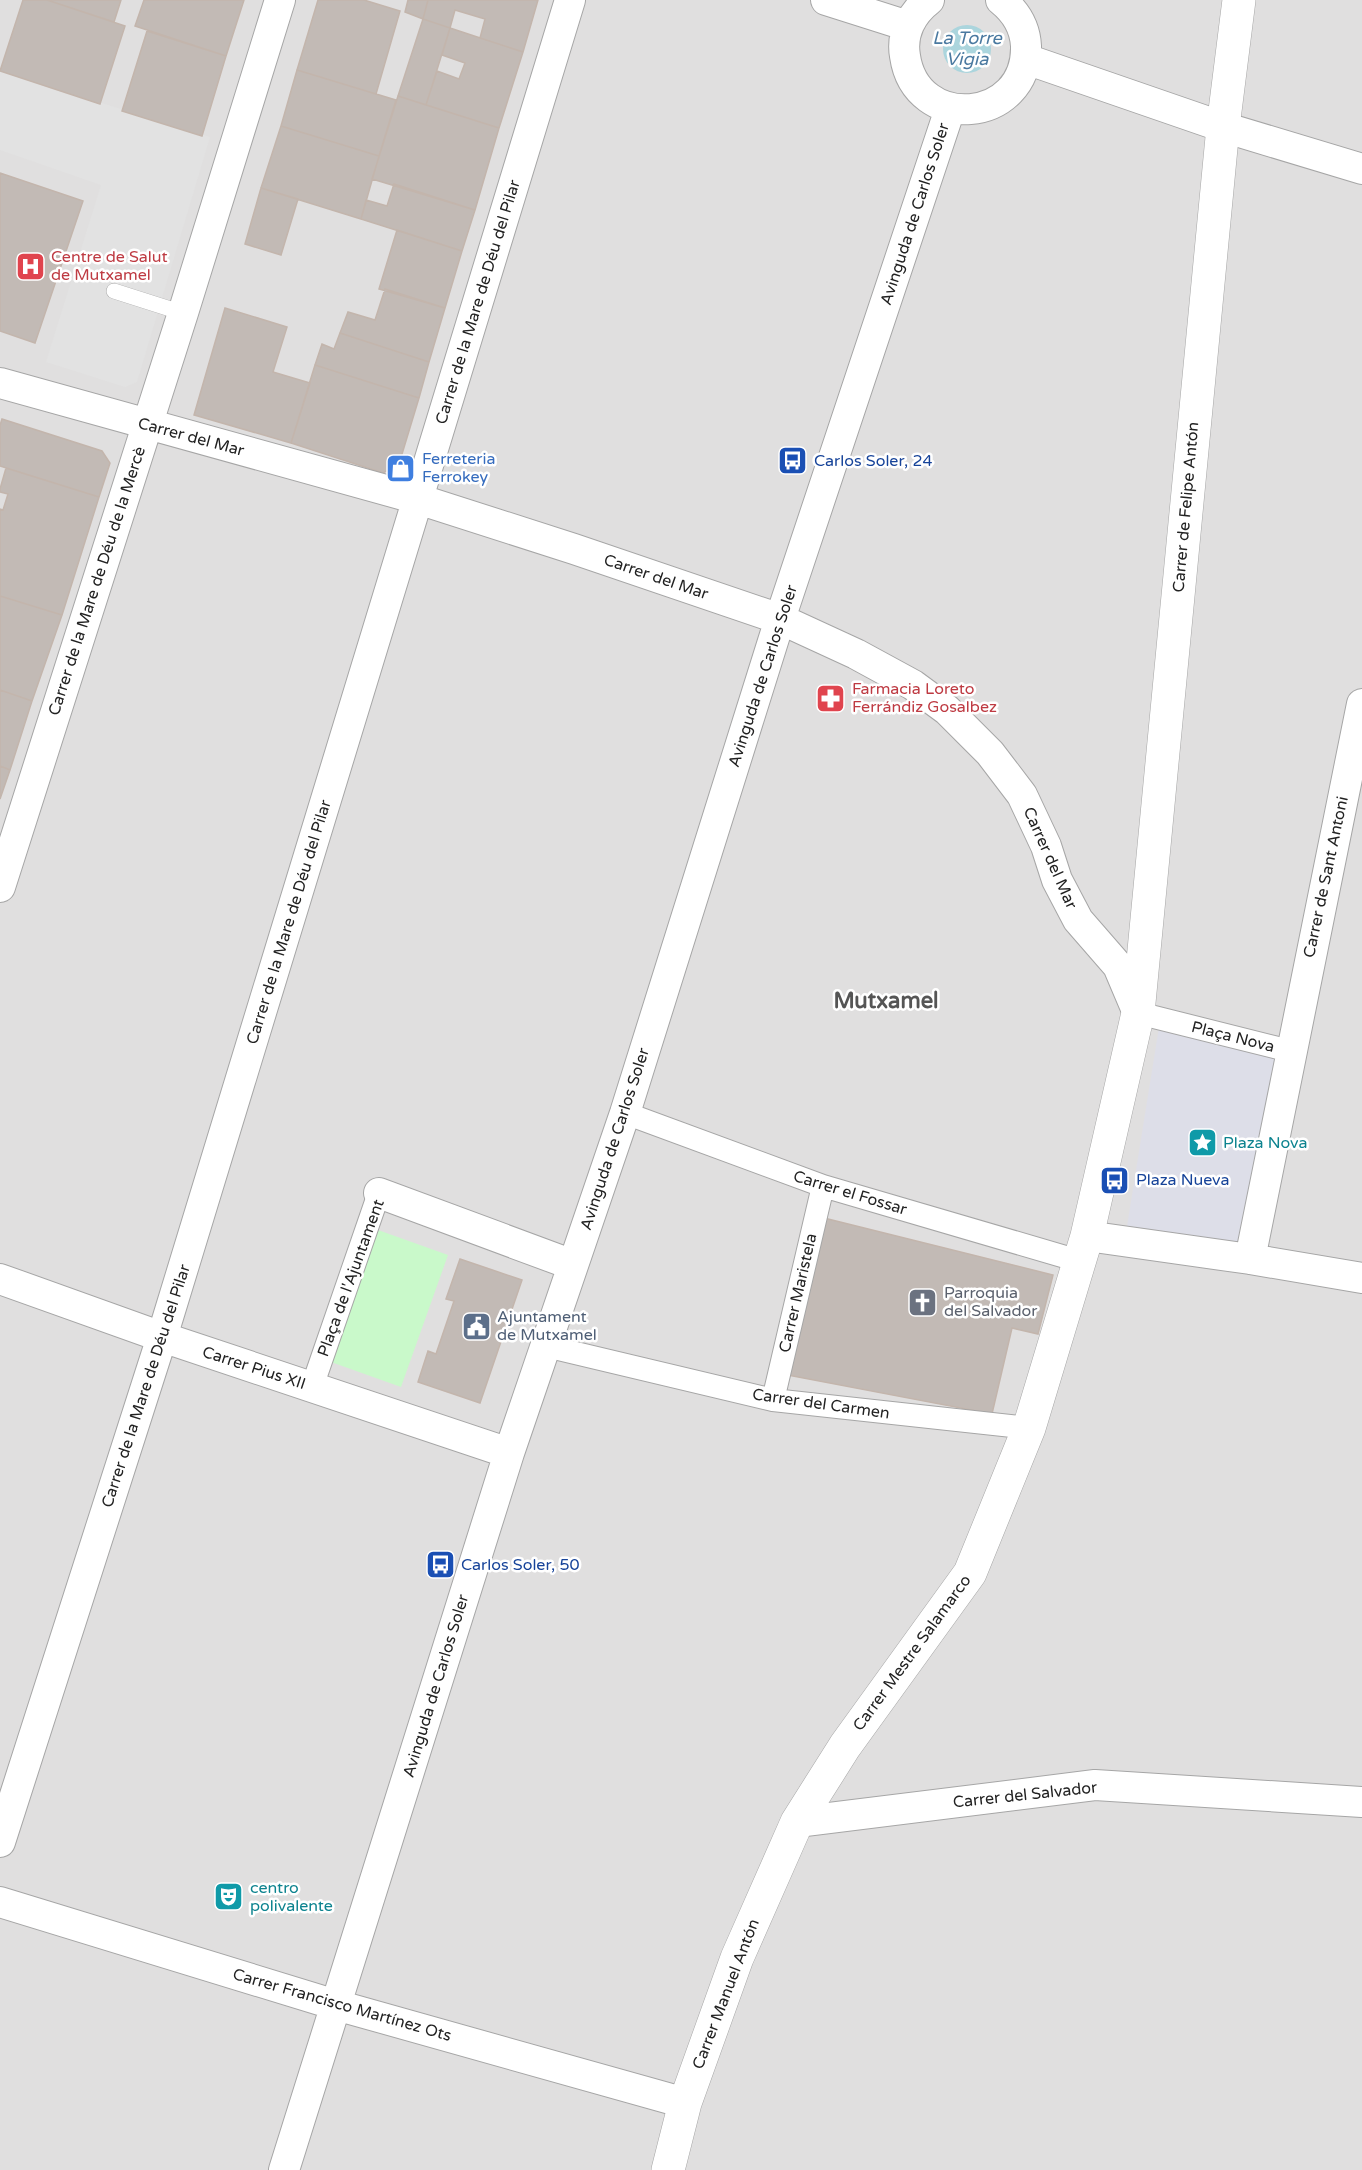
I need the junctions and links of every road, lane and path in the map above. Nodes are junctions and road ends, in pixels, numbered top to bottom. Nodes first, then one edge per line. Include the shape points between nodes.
1 (280, 0) edge
2 (570, 0) edge
3 (826, 0) edge
4 (929, 0) edge
5 (1001, 0) edge
6 (1239, 0) edge
7 (908, 26) junction
8 (1026, 59) junction
9 (950, 109) junction
10 (1223, 127) junction
11 (1362, 169) edge
12 (114, 291) dead end
13 (183, 313) junction
14 (0, 383) edge
15 (147, 425) junction
16 (418, 500) junction
17 (780, 619) junction
18 (1362, 704) edge
19 (0, 887) edge
20 (1138, 1013) junction
21 (1290, 1051) junction
22 (625, 1113) junction
23 (823, 1186) junction
24 (379, 1193) joint
25 (1083, 1248) junction
26 (1250, 1259) junction
27 (573, 1265) junction
28 (1362, 1278) edge
29 (0, 1279) edge
30 (162, 1337) junction
31 (546, 1346) junction
32 (312, 1387) junction
33 (773, 1400) junction
34 (1029, 1428) junction
35 (509, 1453) junction
36 (1362, 1802) edge
37 (797, 1822) junction
38 (0, 1842) edge
39 (0, 1902) edge
40 (336, 2005) junction
41 (685, 2103) junction
42 (284, 2170) edge
43 (668, 2170) edge

1 - 13 street, Carrer de la Mare de Déu de la Mercè
2 - 16 street, Carrer de la Mare de Déu del Pilar
3 - 7 street
4 - 7 street via 918,8
5 - 8 street via 1014,10 1026,33
6 - 10 street, Carrer de Felipe Antón
7 - 9 street via 903,47 906,67 916,86 931,100
8 - 9 street via 1020,78 990,106 970,111
8 - 10 street
9 - 17 street, Avinguda de Carlos Soler
10 - 11 street
10 - 20 street, Carrer de Felipe Antón
12 - 13 lane
13 - 15 street, Carrer de la Mare de Déu de la Mercè
14 - 15 street, Carrer del Mar
15 - 16 street, Carrer del Mar
15 - 19 street, Carrer de la Mare de Déu de la Mercè
16 - 17 street, Carrer del Mar
16 - 30 street, Carrer de la Mare de Déu del Pilar
17 - 20 street, Carrer del Mar via 913,685 946,710 990,753 1022,795 1078,920 1118,966
17 - 22 street, Avinguda de Carlos Soler
18 - 21 street, Carrer de Sant Antoni
20 - 21 street, Plaça Nova
20 - 25 street
21 - 26 street, Plaça Nova
22 - 23 street, Carrer el Fossar
22 - 27 street, Avinguda de Carlos Soler
23 - 25 street, Carrer el Fossar
23 - 33 street, Carrer Maristela
24 - 27 street, Plaça de l'Ajuntament
24 - 32 street, Plaça de l'Ajuntament
25 - 26 street
25 - 34 street, Carrer Mestre Salamarco
26 - 28 street
27 - 31 street, Avinguda de Carlos Soler
29 - 30 street, Carrer Pius XII
30 - 32 street, Carrer Pius XII
30 - 38 street, Carrer de la Mare de Déu del Pilar
31 - 33 street, Carrer del Carmen
31 - 35 street, Avinguda de Carlos Soler
32 - 35 street, Carrer Pius XII
33 - 34 street, Carrer del Carmen
34 - 37 street, Carrer Mestre Salamarco via 970,1573 845,1746
35 - 40 street, Avinguda de Carlos Soler
36 - 37 street, Carrer del Salvador via 1095,1785
37 - 41 street, Carrer Manuel Antón via 737,1958
39 - 40 street, Carrer Francisco Martínez Ots
40 - 41 street, Carrer Francisco Martínez Ots
40 - 42 street, Avinguda de Carlos Soler
41 - 43 street, Carrer Manuel Antón

